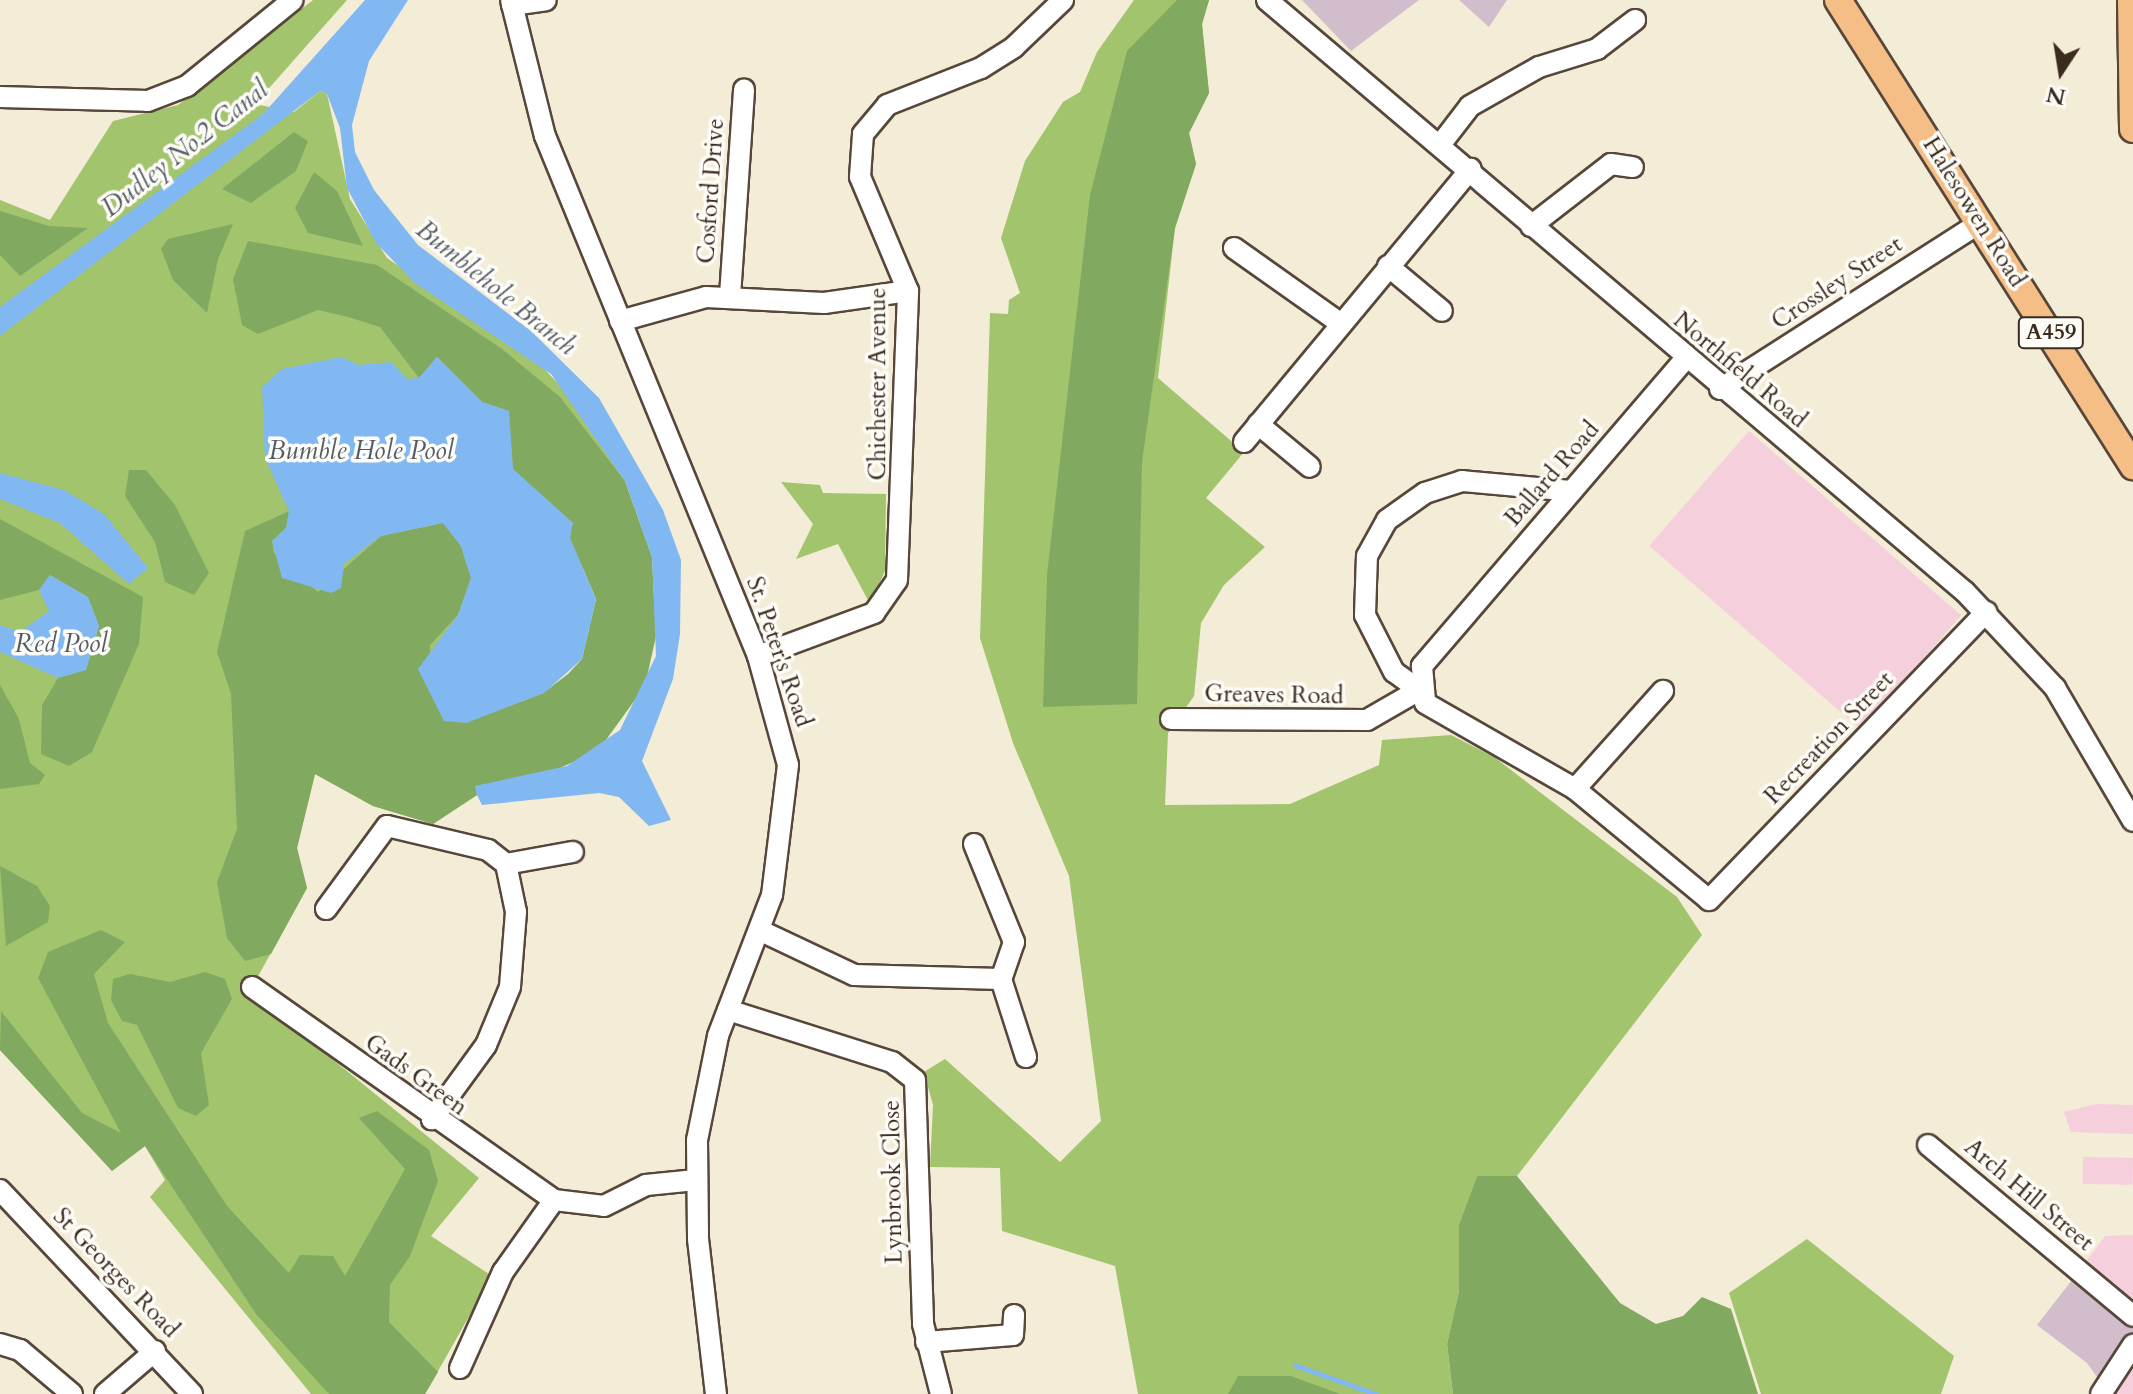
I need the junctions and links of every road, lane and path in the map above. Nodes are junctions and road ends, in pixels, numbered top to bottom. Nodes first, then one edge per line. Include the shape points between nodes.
1 (293, 0) edge
2 (546, 0) edge
3 (1063, 0) edge
4 (1267, 0) edge
5 (1838, 0) edge
6 (2131, 0) edge
7 (512, 2) edge
8 (1635, 20) dead end
9 (744, 89) dead end
10 (0, 97) edge
11 (2133, 129) edge
12 (1440, 145) junction
13 (1633, 167) dead end
14 (1471, 169) junction
15 (1981, 222) junction
16 (1531, 226) junction
17 (1234, 248) dead end
18 (1388, 266) junction
19 (908, 291) junction
20 (730, 296) junction
21 (1442, 311) dead end
22 (620, 321) junction
23 (1340, 323) junction
24 (1686, 358) junction
25 (1720, 389) junction
26 (2133, 420) edge
27 (1258, 424) junction
28 (1244, 442) dead end
29 (2127, 455) edge
30 (1310, 467) dead end
31 (1572, 491) junction
32 (1986, 612) junction
33 (758, 656) junction
34 (1419, 690) junction
35 (1663, 691) dead end
36 (1171, 719) dead end
37 (1575, 789) junction
38 (2133, 821) edge
39 (974, 844) dead end
40 (573, 852) dead end
41 (506, 864) junction
42 (326, 909) dead end
43 (759, 930) junction
44 (1001, 979) junction
45 (252, 987) dead end
46 (728, 1010) junction
47 (1026, 1057) dead end
48 (432, 1119) junction
49 (1928, 1145) dead end
50 (696, 1180) junction
51 (0, 1190) edge
52 (554, 1200) junction
53 (1014, 1315) dead end
54 (2133, 1316) edge
55 (0, 1338) edge
56 (926, 1342) junction
57 (2133, 1345) edge
58 (155, 1351) junction
59 (460, 1368) dead end
60 (2133, 1368) edge
61 (2103, 1391) edge
62 (72, 1394) edge
63 (105, 1394) edge
64 (192, 1394) edge
65 (716, 1394) edge
66 (941, 1394) edge

1 - 10 street via 187,86 148,101
2 - 7 street
3 - 19 street, Chichester Avenue via 1014,47 981,68 887,105 863,134 860,177
4 - 12 street, Northfield Road
5 - 15 main road, Halesowen Road / A459
6 - 11 main road
7 - 22 street, St. Peter's Road via 545,136
8 - 12 street via 1597,49 1539,67 1470,106
9 - 20 street, Cosford Drive
12 - 14 street, Northfield Road
13 - 16 street via 1611,164
14 - 16 street, Northfield Road
14 - 18 street
15 - 25 street, Crossley Street
15 - 29 main road, Halesowen Road / A459
16 - 24 street, Northfield Road
17 - 23 street
18 - 21 street
18 - 23 street
19 - 20 street via 824,303
19 - 33 street, Chichester Avenue via 901,543 889,600 874,613
20 - 22 street via 673,302
22 - 33 street, St. Peter's Road
23 - 27 street
24 - 25 street, Northfield Road
24 - 31 street, Ballard Road
25 - 32 street, Northfield Road
26 - 29 main road
27 - 28 street
27 - 30 street
31 - 34 street, Ballard Road via 1422,666
31 - 34 street via 1462,481 1425,493 1387,520 1367,556 1365,615 1394,672
32 - 37 street, Recreation Street via 1709,900
32 - 38 street, Northfield Road via 2055,688
33 - 43 street, St. Peter's Road via 788,765 783,848
34 - 36 street, Greaves Road via 1367,720
34 - 37 street via 1425,703
35 - 37 street
39 - 44 street via 1014,942
40 - 41 street
41 - 42 street via 488,850 387,826
41 - 48 street via 516,912 510,987 486,1045
43 - 44 street via 854,975
43 - 46 street, St. Peter's Road
44 - 47 street
45 - 48 street, Gads Green
46 - 50 street, St. Peter's Road via 705,1081
46 - 56 street, Lynbrook Close via 911,1072 919,1092
48 - 52 street, Gads Green
49 - 54 street, Arch Hill Street
50 - 52 street, Gads Green via 646,1185 604,1206
50 - 65 street, St. Peter's Road
51 - 58 street, St Georges Road
52 - 59 street via 503,1272
53 - 56 street via 1013,1335
55 - 62 street
56 - 66 street, Lynbrook Close
57 - 61 street
58 - 63 street
58 - 64 street, St Georges Road
60 - 61 street

